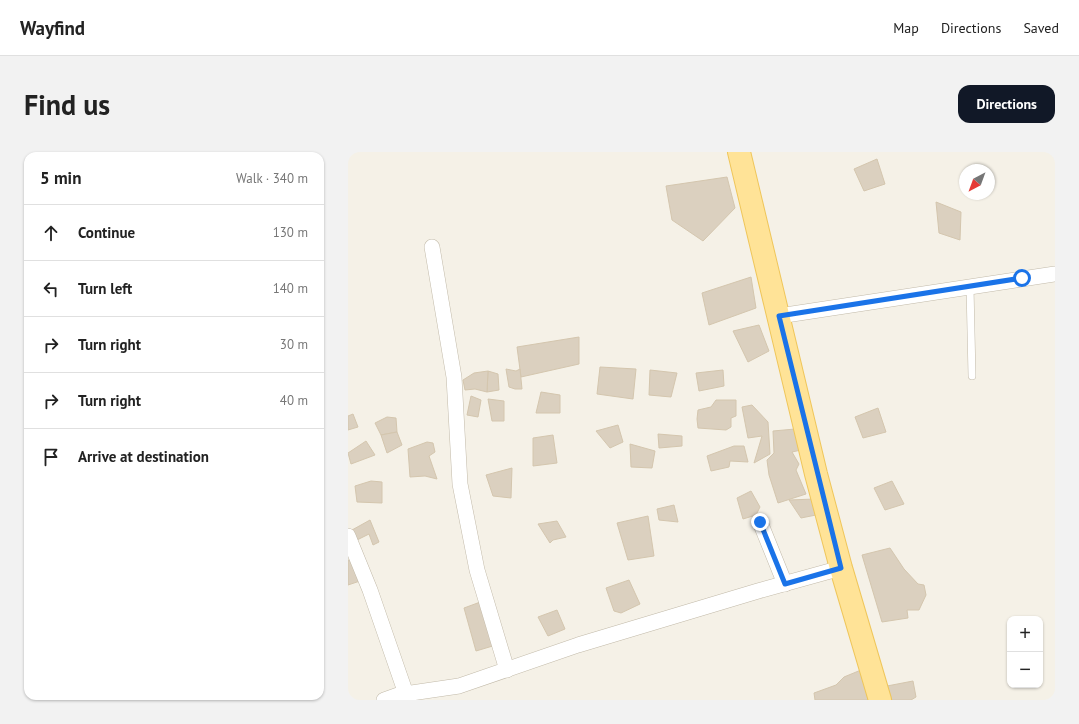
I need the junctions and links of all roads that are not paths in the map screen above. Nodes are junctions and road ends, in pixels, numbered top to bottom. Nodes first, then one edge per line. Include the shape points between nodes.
1 (739, 152) edge
2 (432, 247) dead end
3 (1055, 274) edge
4 (970, 286) junction
5 (779, 316) junction
6 (972, 376) dead end
7 (760, 522) dead end
8 (348, 536) edge
9 (841, 568) junction
10 (785, 584) junction
11 (507, 670) junction
12 (406, 694) junction
13 (384, 700) edge
14 (880, 700) edge

1 - 5 main road
2 - 11 street via 454,377 460,484 477,570
3 - 4 street
4 - 5 street
4 - 6 lane
5 - 9 main road
7 - 10 street
8 - 12 street via 370,590
9 - 10 street
9 - 14 main road
10 - 11 street via 578,645
11 - 12 street via 459,686
12 - 13 street

